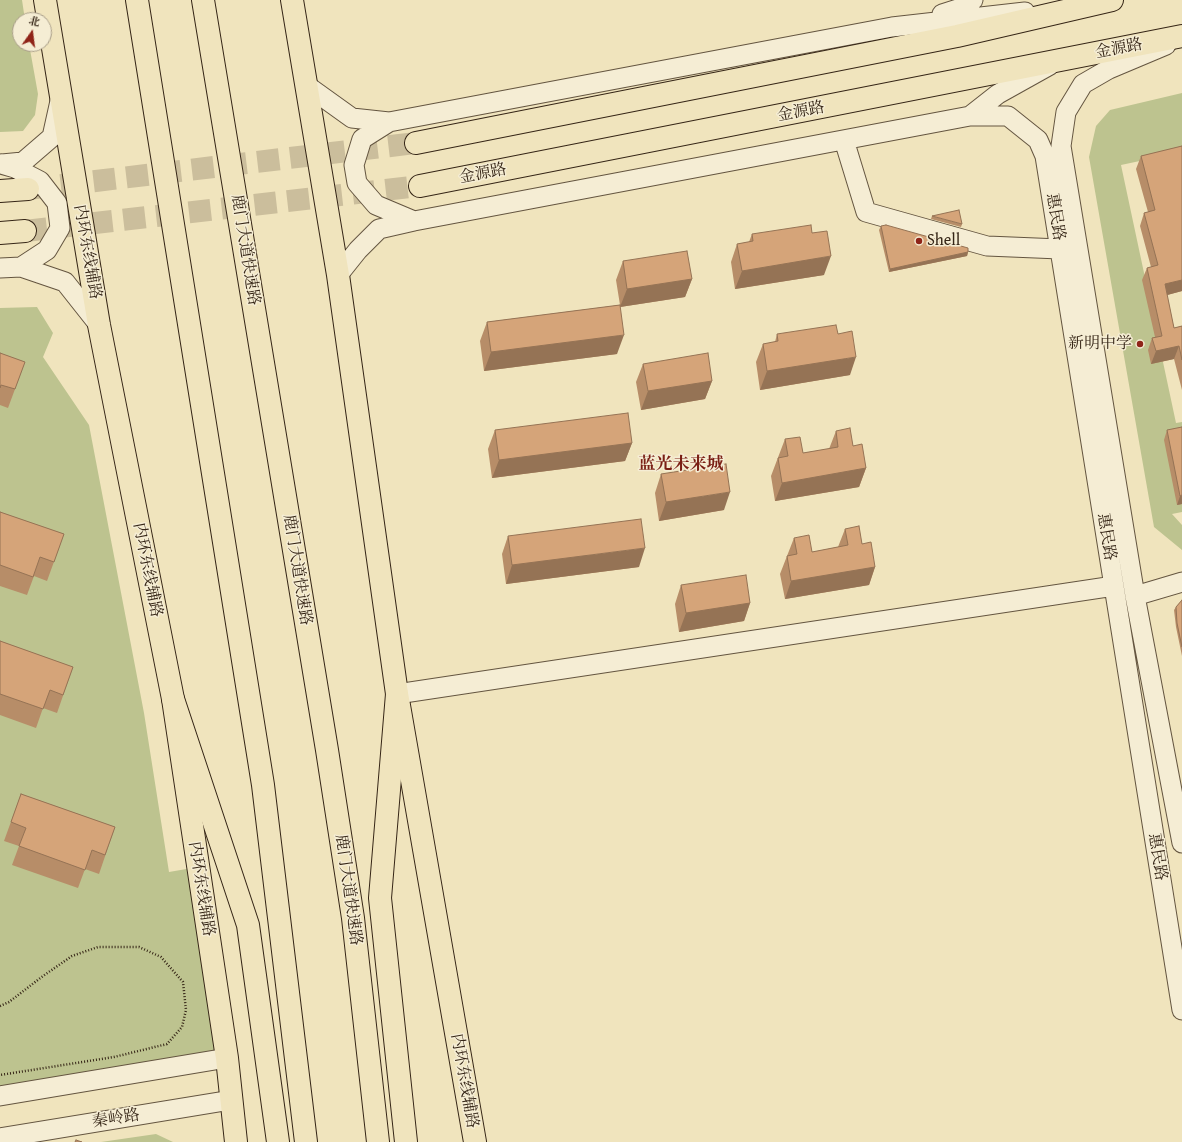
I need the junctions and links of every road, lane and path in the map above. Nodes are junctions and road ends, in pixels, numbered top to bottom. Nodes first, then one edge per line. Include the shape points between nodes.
1 (45, 0) edge
2 (137, 0) edge
3 (203, 0) edge
4 (292, 0) edge
5 (973, 0) edge
6 (1101, 1) edge
7 (903, 26) junction
8 (1182, 38) edge
9 (1056, 62) junction
10 (306, 86) junction
11 (61, 99) junction
12 (970, 116) junction
13 (389, 122) junction
14 (844, 140) junction
15 (416, 143) tunnel mouth
16 (1, 164) edge
17 (420, 186) tunnel mouth
18 (28, 189) tunnel mouth
19 (0, 191) edge
20 (414, 221) junction
21 (25, 231) tunnel mouth
22 (0, 233) edge
23 (1060, 249) junction
24 (21, 267) junction
25 (0, 268) edge
26 (338, 275) junction
27 (99, 325) junction
28 (1182, 582) edge
29 (1114, 586) junction
30 (1135, 596) junction
31 (397, 694) junction
32 (173, 699) junction
33 (1182, 843) edge
34 (0, 1006) edge
35 (1182, 1010) edge
36 (227, 1058) junction
37 (0, 1075) edge
38 (0, 1096) edge
39 (231, 1100) junction
40 (0, 1138) edge
41 (236, 1142) edge
42 (278, 1142) edge
43 (306, 1142) edge
44 (378, 1142) edge
45 (406, 1142) edge
46 (475, 1142) edge

1 - 11 main road, 内环东线辅路
2 - 43 main road via 263,785
3 - 44 main road, 鹿门大道快速路 via 353,918
4 - 10 main road, 内环东线辅路
5 - 7 street via 964,7
6 - 7 street
6 - 15 main road via 957,36
7 - 13 street
8 - 9 main road, 金源路
8 - 30 street, 惠民路 via 1108,69 1082,84 1066,112 1061,146
9 - 12 street via 998,94
9 - 17 main road, 金源路
10 - 13 street via 352,118
10 - 26 main road, 内环东线辅路
11 - 16 street via 52,137 23,162
11 - 27 main road, 内环东线辅路
12 - 14 street, 惠民路
12 - 23 street, 惠民路 via 1008,116 1038,140 1045,156
13 - 20 street via 362,140 354,164 356,183 376,205
14 - 20 street, 惠民路
14 - 23 street via 866,212 987,246
16 - 24 street via 40,181 57,203 60,228 47,250
18 - 19 main road
20 - 26 street, 惠民路 via 379,229
21 - 22 main road
23 - 29 street, 惠民路
24 - 25 street
24 - 27 street via 65,282
26 - 31 main road, 内环东线辅路
27 - 32 main road, 内环东线辅路
28 - 30 street
29 - 31 street
29 - 35 street, 惠民路
30 - 33 street, 惠民路
31 - 45 main road via 380,898
31 - 46 main road, 内环东线辅路
32 - 36 main road, 内环东线辅路
32 - 42 main road via 248,925
34 - 37 path via 72,956 98,947 139,948 161,957 182,982 186,1010 182,1026 167,1044 114,1057
36 - 38 street
36 - 39 main road, 内环东线辅路
39 - 40 street, 秦岭路
39 - 41 main road, 内环东线辅路

